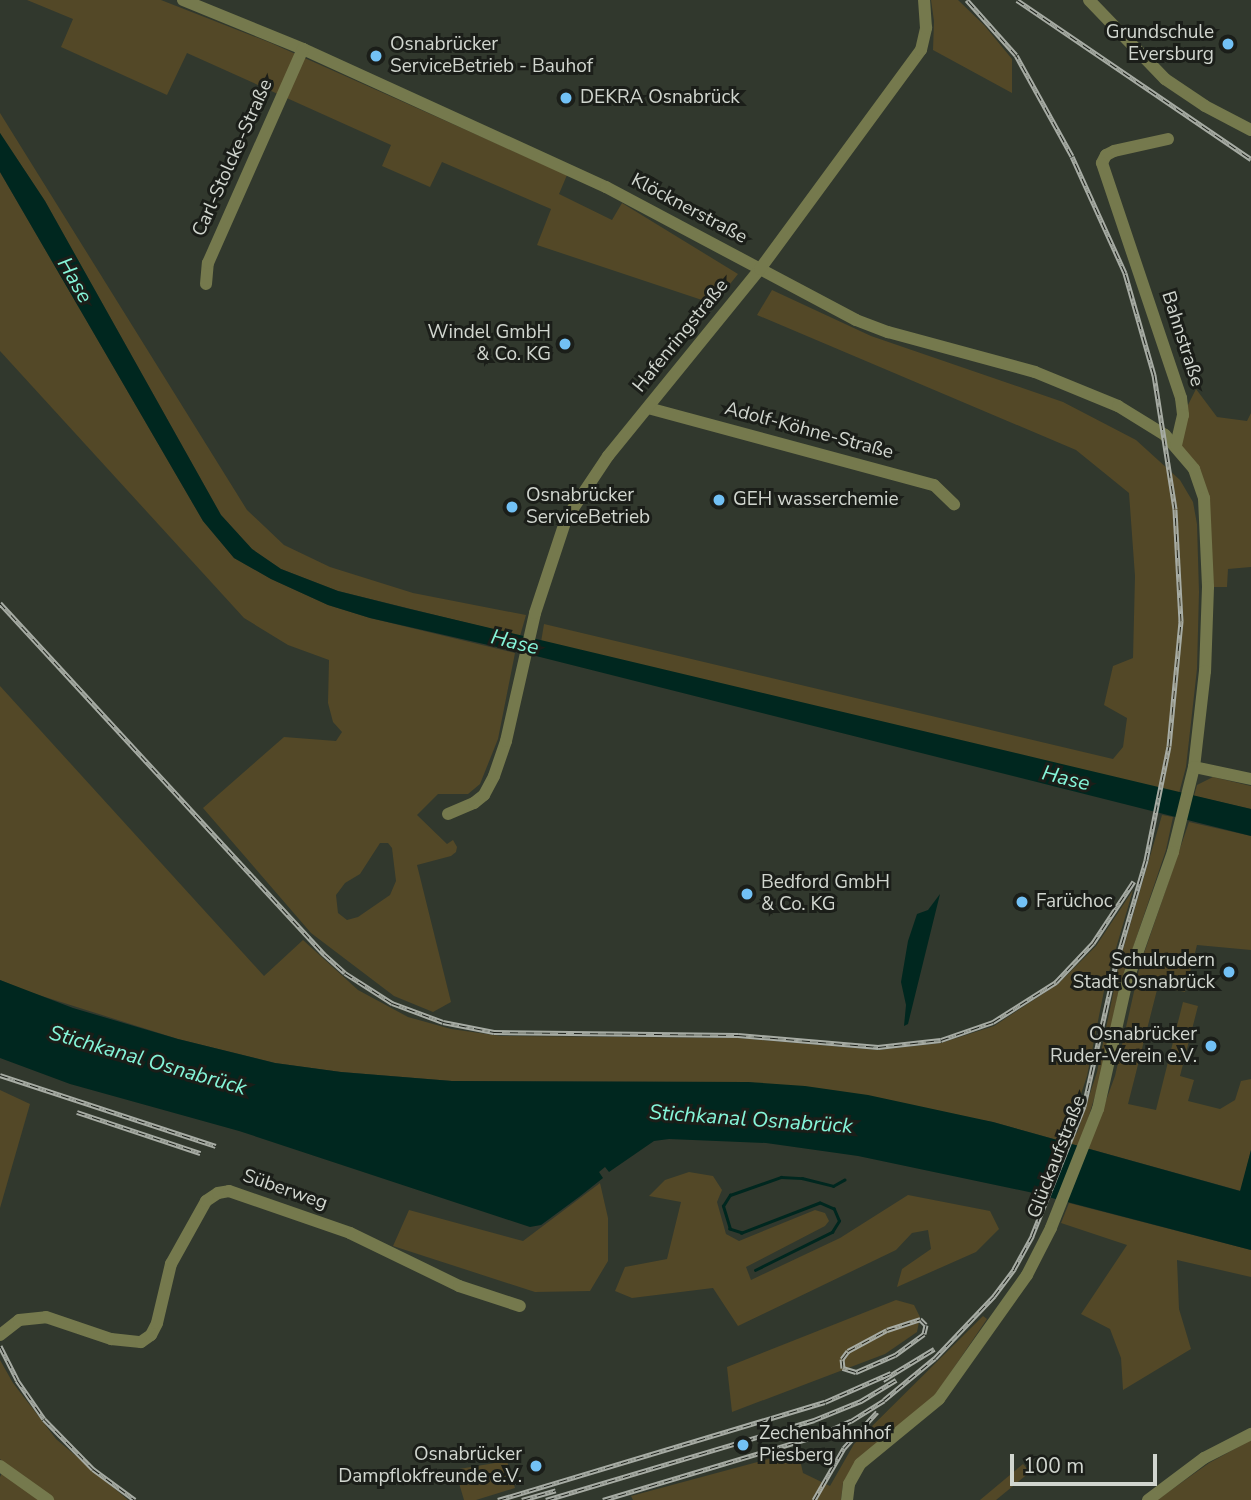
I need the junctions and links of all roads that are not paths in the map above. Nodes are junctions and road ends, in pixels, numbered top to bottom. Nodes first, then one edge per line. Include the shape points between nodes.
1 (183, 0) edge
2 (924, 0) edge
3 (1089, 0) edge
4 (303, 49) junction
5 (1251, 130) edge
6 (1168, 139) dead end
7 (760, 269) junction
8 (206, 284) dead end
9 (648, 408) junction
10 (1176, 446) junction
11 (954, 504) dead end
12 (1194, 767) junction
13 (1251, 779) edge
14 (449, 814) dead end
15 (520, 1306) dead end
16 (0, 1335) edge
17 (1251, 1434) edge
18 (0, 1466) edge
19 (48, 1500) edge
20 (847, 1500) edge
21 (1148, 1500) edge

1 - 4 street, Klöcknerstraße
2 - 7 street, Hafenringstraße via 921,50
3 - 5 street via 1166,79
4 - 7 street, Klöcknerstraße via 606,187
4 - 8 street, Carl-Stolcke-Straße via 208,263
6 - 10 street, Bahnstraße via 1114,151 1105,155 1102,163 1181,398 1183,415
7 - 9 street, Hafenringstraße
7 - 10 street, Klöcknerstraße via 856,320 1075,387 1147,422
9 - 11 street, Adolf-Köhne-Straße via 934,485
9 - 14 street, Hafenringstraße via 601,465 566,519 531,628 506,741 484,795
10 - 12 street via 1200,483 1206,524 1205,670
12 - 13 street
12 - 20 street, Glückaufstraße via 1179,830 1126,985 1107,1074 1054,1221 1027,1275 955,1382 860,1464 849,1484
15 - 16 street, Süberweg via 459,1286 350,1233 229,1191 206,1201 171,1264 157,1323 141,1342 111,1339 46,1317 19,1320
17 - 21 street via 1204,1458
18 - 19 street

